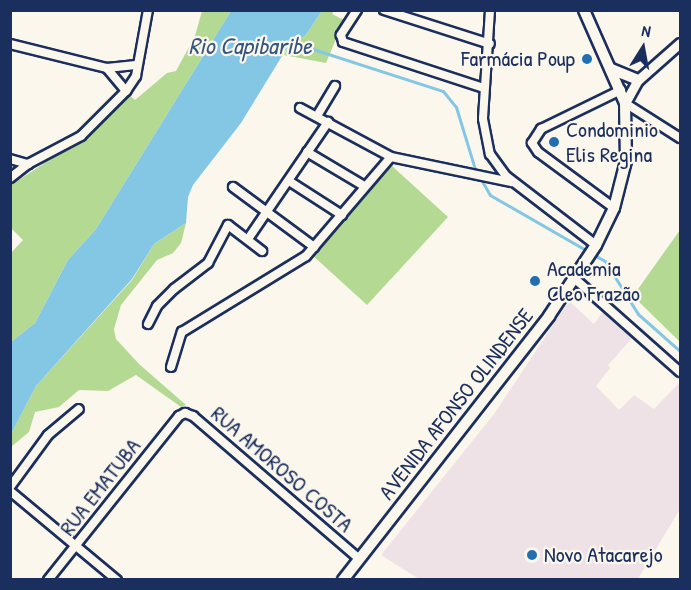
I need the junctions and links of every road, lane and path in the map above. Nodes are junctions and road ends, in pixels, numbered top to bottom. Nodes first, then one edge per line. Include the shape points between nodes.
1 (148, 10) edge
2 (357, 10) edge
3 (384, 10) edge
4 (490, 10) edge
5 (584, 10) edge
6 (681, 43) edge
7 (10, 44) edge
8 (490, 44) junction
9 (136, 65) junction
10 (107, 68) junction
11 (610, 69) junction
12 (638, 80) junction
13 (335, 86) dead end
14 (484, 88) junction
15 (621, 90) junction
16 (126, 91) junction
17 (625, 103) junction
18 (300, 108) dead end
19 (316, 116) junction
20 (328, 122) junction
21 (681, 138) edge
22 (307, 152) junction
23 (391, 157) junction
24 (10, 159) edge
25 (28, 164) junction
26 (10, 178) edge
27 (289, 181) junction
28 (514, 183) junction
29 (364, 186) junction
30 (233, 187) dead end
31 (614, 207) junction
32 (270, 211) junction
33 (342, 215) junction
34 (248, 238) junction
35 (314, 246) junction
36 (595, 247) junction
37 (262, 252) dead end
38 (575, 279) junction
39 (148, 324) dead end
40 (171, 367) dead end
41 (681, 372) edge
42 (79, 408) dead end
43 (178, 416) joint
44 (10, 489) edge
45 (77, 546) junction
46 (359, 559) junction
47 (48, 579) edge
48 (117, 579) edge
49 (343, 579) edge

1 - 9 street
2 - 14 street via 341,40
3 - 8 street
4 - 8 street
5 - 11 main road, AVENIDA AFONSO OLINDENSE
6 - 12 street
7 - 10 street
8 - 14 street
9 - 10 street
9 - 16 street via 135,76
10 - 16 street
11 - 12 main road
11 - 15 main road, AVENIDA AFONSO OLINDENSE
12 - 17 street
13 - 19 street
14 - 28 street via 483,119 490,154
15 - 17 main road, AVENIDA AFONSO OLINDENSE
15 - 31 street via 541,129 532,142 538,152
16 - 25 street via 81,136
17 - 21 street
17 - 31 main road, AVENIDA AFONSO OLINDENSE via 626,161
18 - 19 street
19 - 20 street
20 - 22 street
20 - 23 street
22 - 27 street
22 - 29 street
23 - 28 street
23 - 29 street
24 - 25 street
25 - 26 street
27 - 32 street
27 - 33 street
28 - 36 street
29 - 33 street
30 - 32 street
31 - 36 main road, AVENIDA AFONSO OLINDENSE
32 - 34 street
32 - 35 street
33 - 35 street
34 - 37 street
34 - 39 street via 228,225 208,263 157,306
35 - 40 street via 300,259 207,313 182,332
36 - 38 main road, AVENIDA AFONSO OLINDENSE
38 - 41 street
38 - 46 main road, AVENIDA AFONSO OLINDENSE via 511,368
42 - 44 street via 48,435
43 - 45 street, RUA EMATUBA
43 - 46 street, RUA AMOROSO COSTA via 193,416
44 - 45 street
45 - 47 street, RUA EMATUBA
45 - 48 street
46 - 49 main road, AVENIDA AFONSO OLINDENSE

